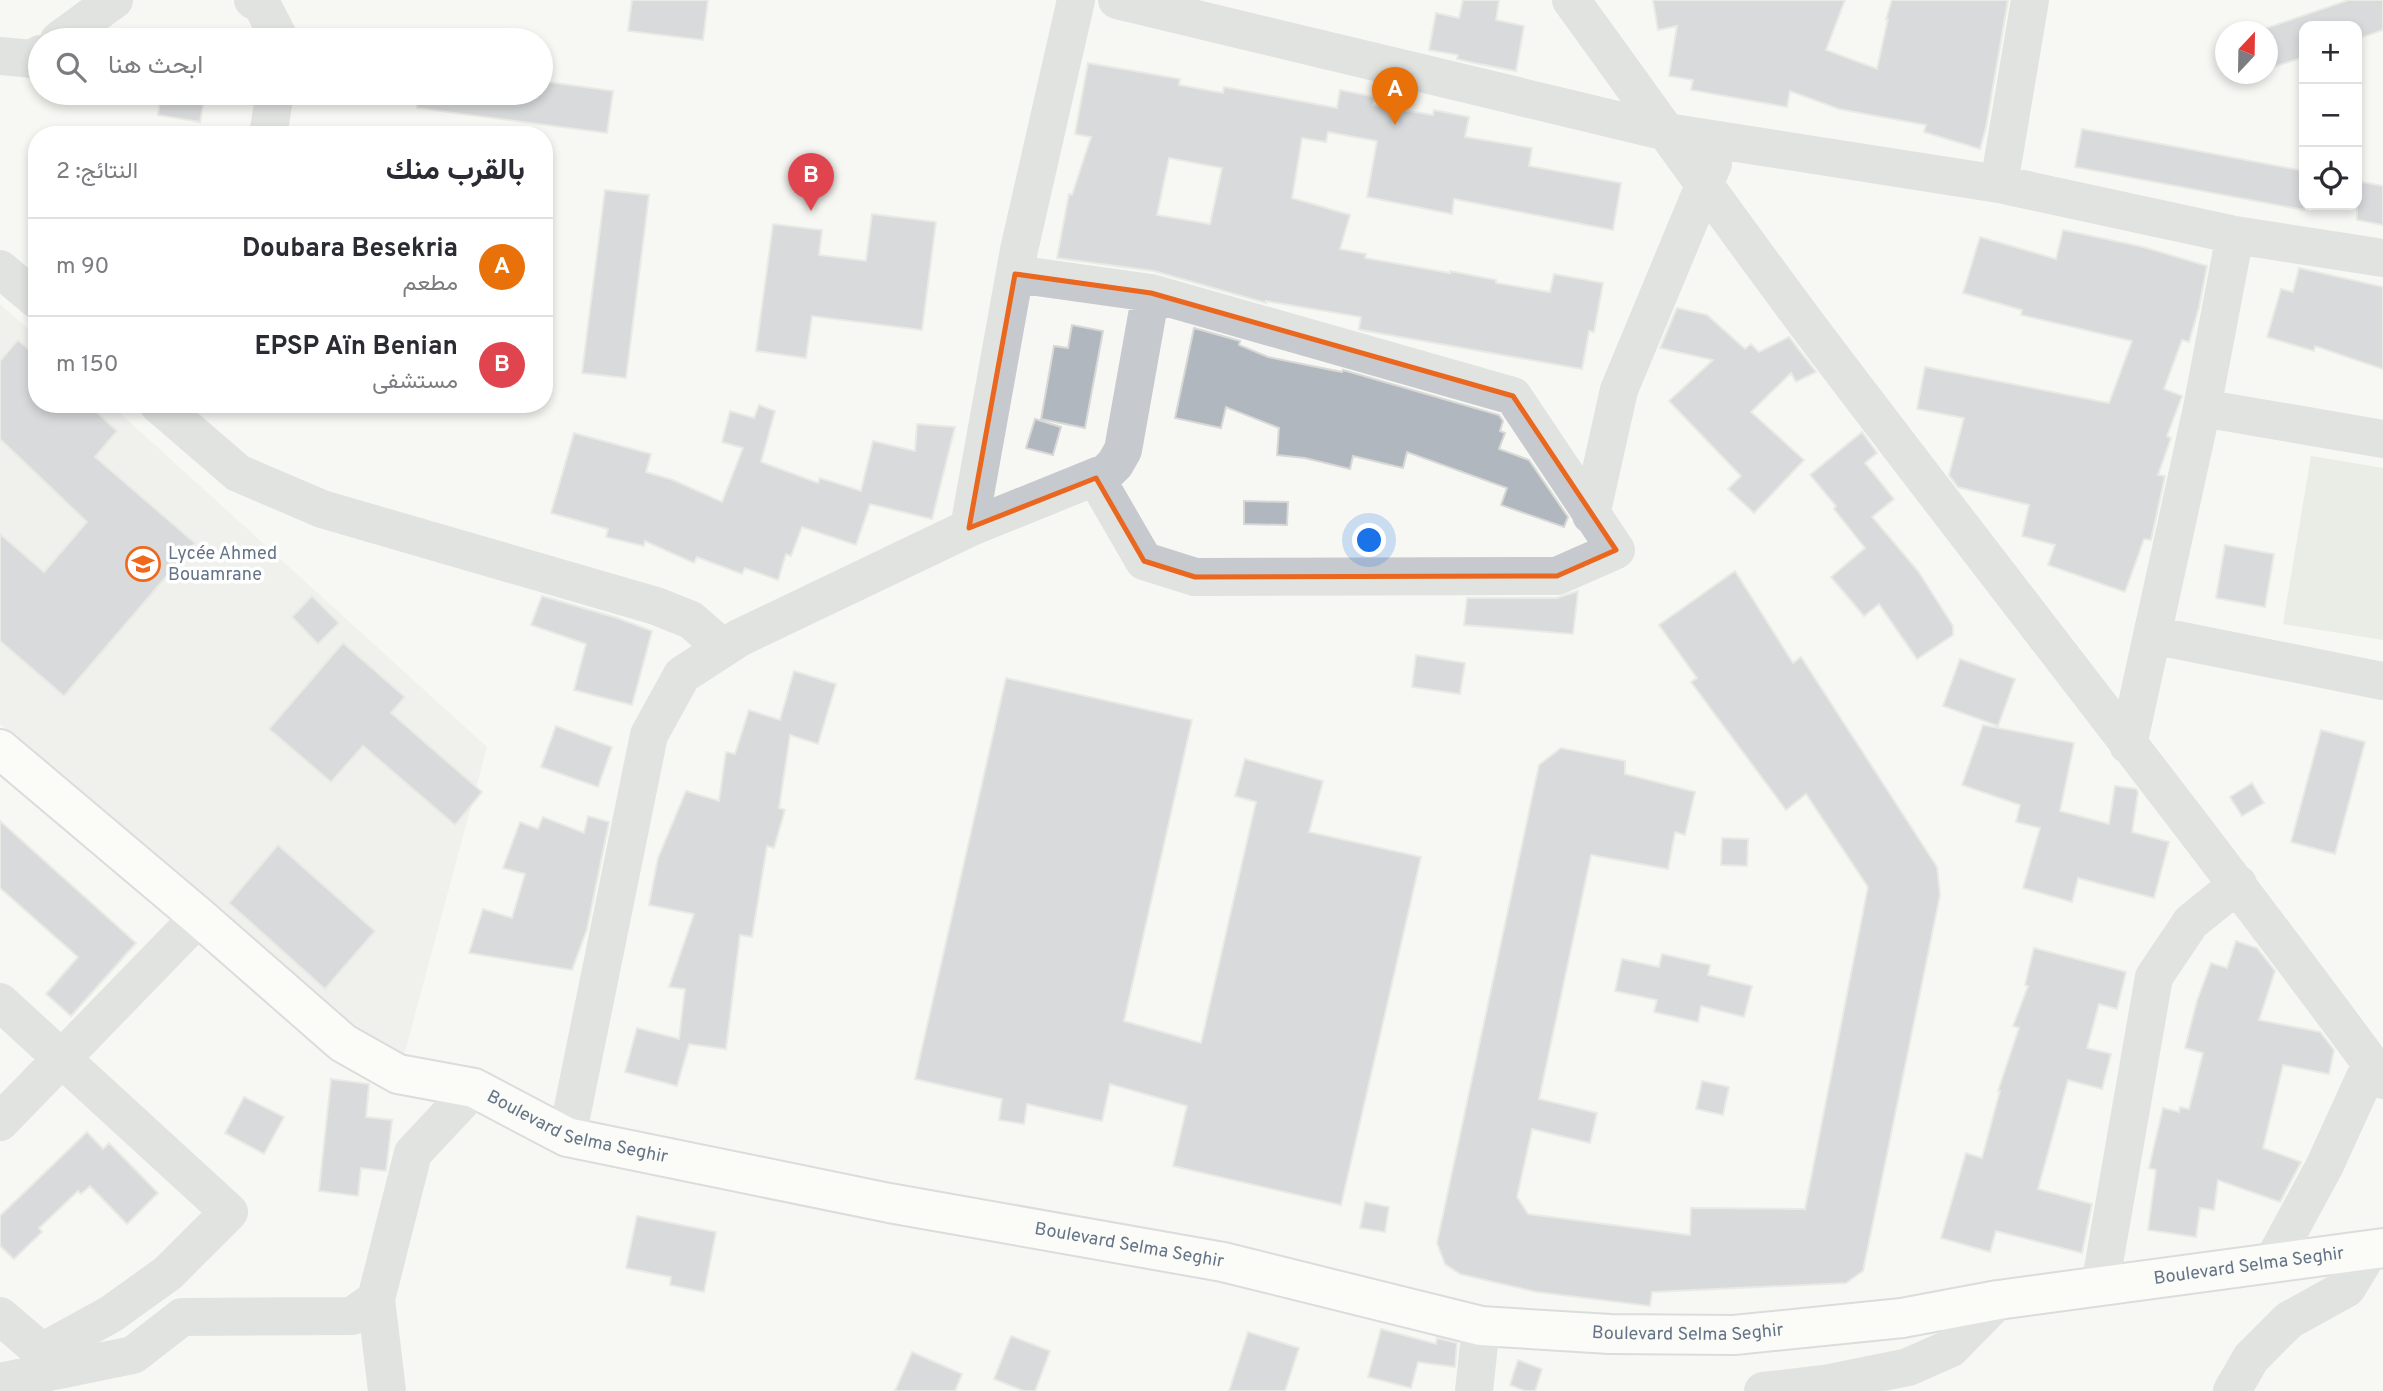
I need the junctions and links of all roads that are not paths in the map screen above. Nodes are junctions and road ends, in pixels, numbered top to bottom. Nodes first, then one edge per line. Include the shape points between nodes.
1 (114, 0) edge
2 (253, 0) edge
3 (1076, 0) edge
4 (1117, 0) edge
5 (1571, 0) edge
6 (2030, 0) edge
7 (76, 28) edge
8 (274, 28) edge
9 (0, 56) edge
10 (28, 59) edge
11 (273, 105) edge
12 (270, 126) edge
13 (1667, 132) junction
14 (1724, 141) junction
15 (1704, 182) junction
16 (1998, 184) junction
17 (2235, 235) junction
18 (2383, 258) edge
19 (0, 269) edge
20 (1015, 274) junction
21 (28, 292) edge
22 (1151, 293) junction
23 (2202, 408) junction
24 (168, 413) edge
25 (2383, 439) edge
26 (1096, 478) junction
27 (1591, 514) junction
28 (969, 528) junction
29 (2152, 635) junction
30 (723, 648) junction
31 (2383, 681) edge
32 (2128, 745) junction
33 (0, 749) edge
34 (2238, 884) junction
35 (200, 918) junction
36 (0, 1002) edge
37 (62, 1059) junction
38 (2377, 1072) edge
39 (474, 1088) junction
40 (0, 1122) edge
41 (567, 1137) junction
42 (2376, 1249) edge
43 (2272, 1263) junction
44 (2100, 1286) junction
45 (376, 1299) junction
46 (1998, 1300) junction
47 (0, 1316) edge
48 (1481, 1326) junction
49 (0, 1381) edge
50 (387, 1391) edge
51 (1474, 1391) edge
52 (1763, 1391) edge
53 (2232, 1391) edge

1 - 7 street
2 - 8 street via 262,5
3 - 20 street
4 - 13 street
5 - 13 street
6 - 16 street
9 - 10 street
11 - 12 street
13 - 14 street
13 - 15 street
14 - 15 street
14 - 16 street
15 - 27 street via 1619,390
15 - 32 street
16 - 17 street
17 - 18 street
17 - 23 street
19 - 21 street
20 - 22 street
20 - 28 street
22 - 26 street via 1123,450 1115,464
22 - 27 street via 1513,396
23 - 25 street
23 - 29 street
24 - 30 street via 237,473 287,495 656,606 691,620
26 - 27 street via 1144,561 1195,577 1557,576 1616,550
26 - 28 street
28 - 30 street
29 - 31 street
29 - 32 street
30 - 41 street via 682,675 649,734
32 - 34 street
33 - 35 main road, Boulevard Selma Seghir
34 - 38 street
34 - 44 street via 2191,922 2154,977
35 - 37 street
35 - 39 main road, Boulevard Selma Seghir via 343,1043 398,1074
36 - 37 street
37 - 40 street
37 - 47 street via 229,1212 167,1273 111,1314 42,1352
38 - 43 street
39 - 41 main road, Boulevard Selma Seghir
39 - 45 street via 413,1153
41 - 48 main road, Boulevard Selma Seghir via 889,1203 1223,1262
42 - 43 main road, Boulevard Selma Seghir
42 - 53 street via 2347,1288 2289,1320 2251,1358
43 - 44 main road, Boulevard Selma Seghir
44 - 46 main road, Boulevard Selma Seghir
45 - 49 street via 352,1316 182,1317 133,1355
45 - 50 street
46 - 48 main road, Boulevard Selma Seghir via 1902,1318 1734,1335
46 - 52 street via 1951,1348 1908,1367
48 - 51 street

